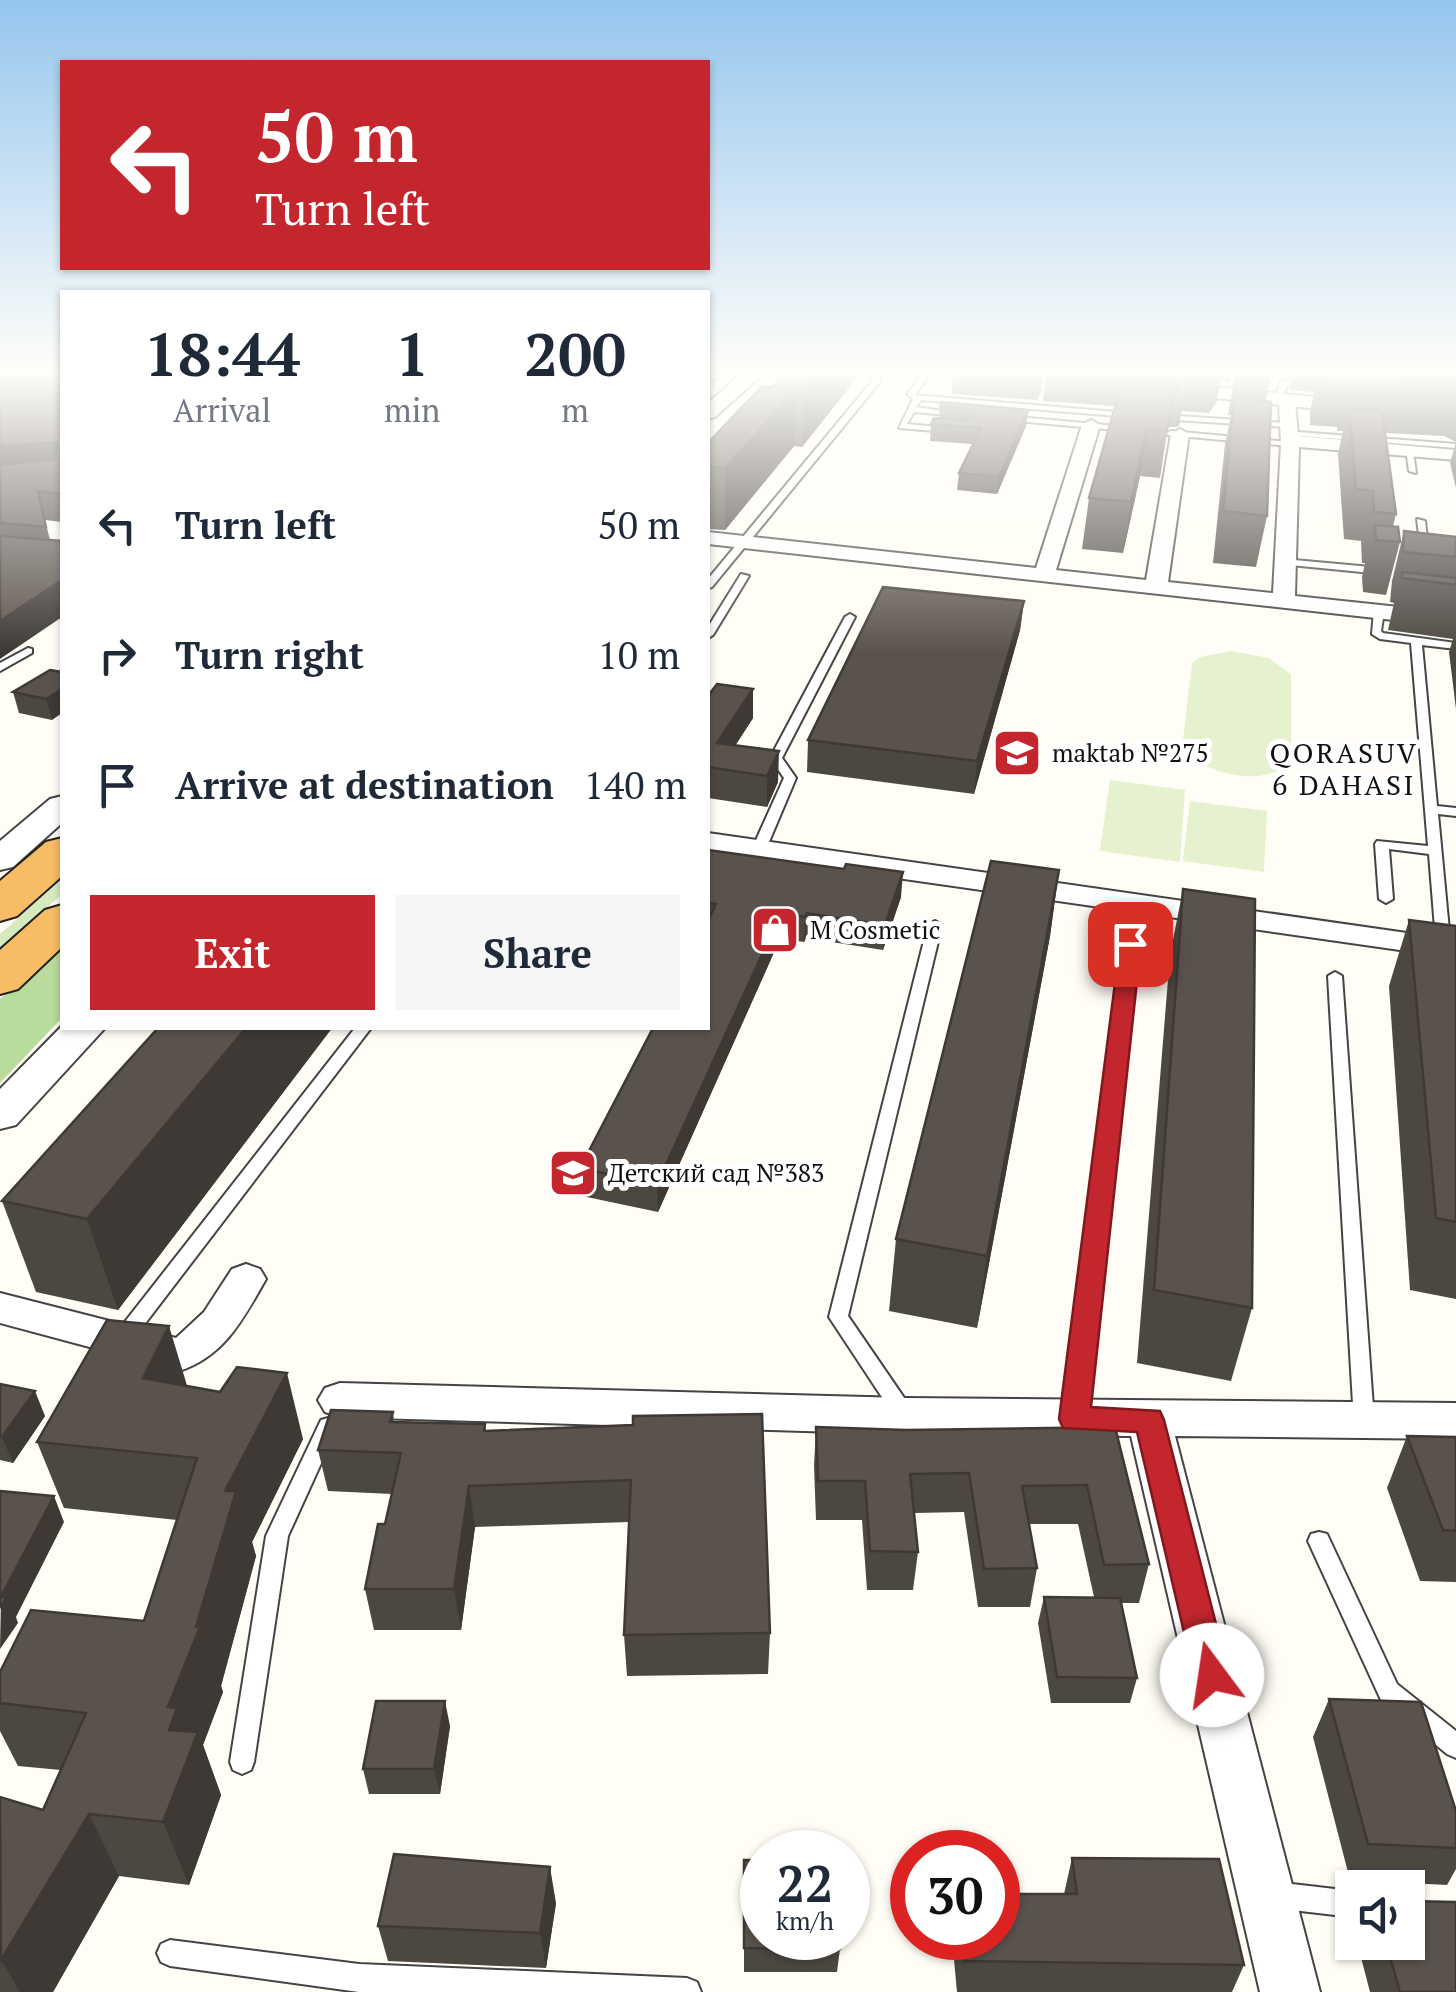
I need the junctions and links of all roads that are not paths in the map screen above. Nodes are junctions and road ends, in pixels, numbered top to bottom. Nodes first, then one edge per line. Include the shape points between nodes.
1 (804, 467) edge
2 (1078, 467) edge
3 (1168, 467) edge
4 (1287, 467) edge
5 (1412, 467) edge
6 (1413, 471) dead end
7 (1420, 521) dead end
8 (710, 538) edge
9 (741, 542) junction
10 (1426, 558) edge
11 (1282, 562) junction
12 (1393, 572) edge
13 (1044, 575) junction
14 (744, 576) dead end
15 (710, 582) edge
16 (1156, 588) junction
17 (1284, 601) junction
18 (1379, 611) junction
19 (850, 617) dead end
20 (1456, 620) edge
21 (710, 633) edge
22 (1416, 641) junction
23 (1456, 646) edge
24 (28, 651) dead end
25 (0, 668) edge
26 (60, 808) edge
27 (1430, 809) junction
28 (1456, 812) edge
29 (710, 842) edge
30 (758, 849) junction
31 (1434, 851) junction
32 (60, 854) edge
33 (0, 859) edge
34 (1386, 900) dead end
35 (0, 906) edge
36 (60, 922) edge
37 (934, 926) dead end
38 (1130, 944) dead end
39 (1450, 948) edge
40 (1334, 976) dead end
41 (0, 978) edge
42 (82, 1030) edge
43 (361, 1030) edge
44 (0, 1115) edge
45 (246, 1280) dead end
46 (0, 1308) edge
47 (120, 1342) junction
48 (340, 1400) joint
49 (906, 1416) junction
50 (1074, 1419) junction
51 (1149, 1420) junction
52 (1364, 1421) junction
53 (1456, 1422) edge
54 (1319, 1541) dead end
55 (1456, 1746) edge
56 (242, 1762) dead end
57 (1266, 1894) junction
58 (1335, 1902) edge
59 (170, 1953) dead end
60 (356, 1985) edge
61 (687, 1992) edge
62 (1290, 1992) edge

1 - 9 lane
2 - 13 street
3 - 16 street
4 - 11 street
5 - 6 lane
7 - 10 lane
8 - 9 street
9 - 13 street
9 - 15 lane
11 - 12 lane
11 - 17 street
13 - 16 street
14 - 21 lane
16 - 17 street
17 - 18 street
18 - 20 street
18 - 22 lane via 1380,636
19 - 30 lane via 776,758 790,778
22 - 23 lane
22 - 27 lane
24 - 25 lane
26 - 33 street
27 - 28 lane
27 - 31 lane
29 - 30 street
30 - 39 street
31 - 34 lane via 1382,844
31 - 39 lane
32 - 35 highway
36 - 41 highway
37 - 49 lane via 838,1317
38 - 50 lane
40 - 52 lane
42 - 44 street
43 - 47 lane
45 - 47 street via 197,1348 179,1355
46 - 47 street
48 - 49 street
48 - 56 lane via 276,1536
49 - 50 street
50 - 51 street
51 - 52 street
51 - 57 street
52 - 53 street
54 - 55 lane via 1389,1692
57 - 58 lane
57 - 62 street
59 - 60 lane
60 - 61 lane

